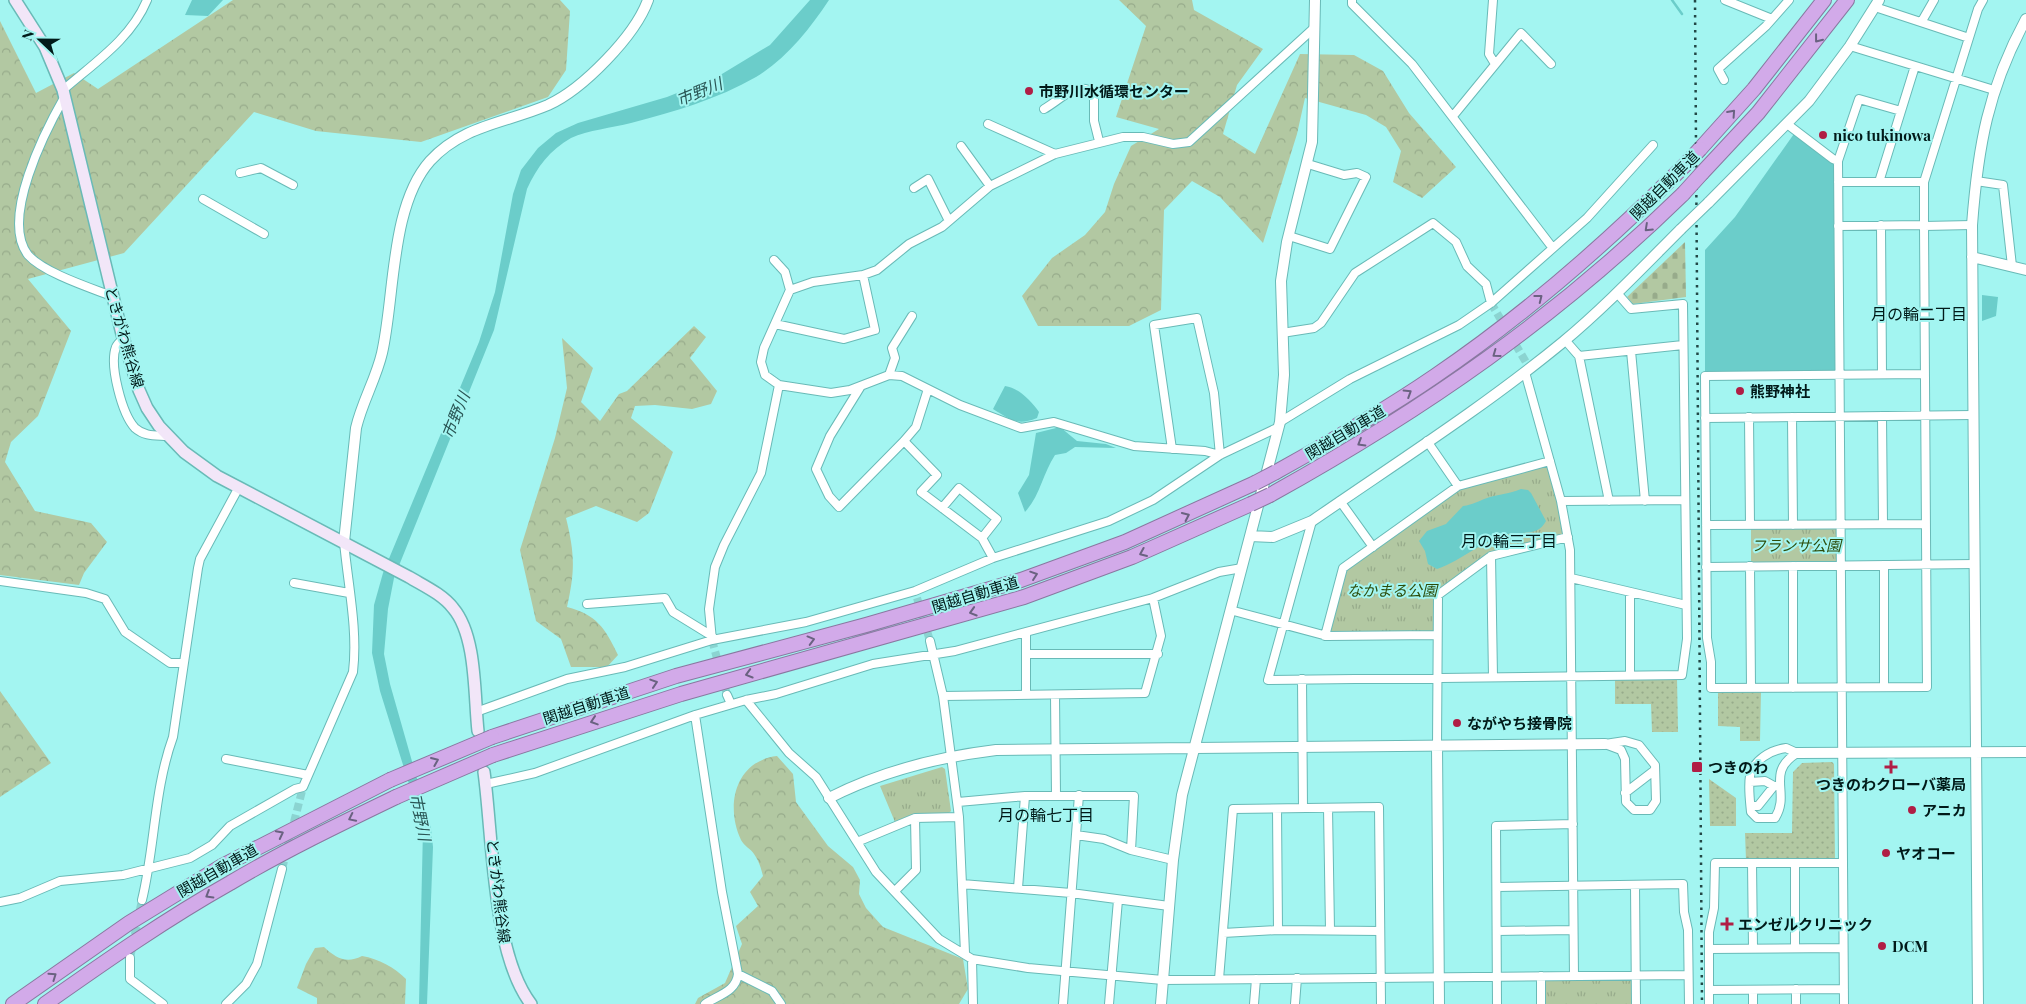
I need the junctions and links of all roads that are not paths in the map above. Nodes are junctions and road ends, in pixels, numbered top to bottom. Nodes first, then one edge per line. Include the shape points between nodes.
1 (16, 0) edge
2 (147, 0) edge
3 (648, 0) edge
4 (1315, 0) edge
5 (1352, 0) edge
6 (1493, 0) edge
7 (1725, 0) edge
8 (1789, 0) edge
9 (1824, 0) edge
10 (1847, 0) edge
11 (1934, 0) edge
12 (1983, 0) edge
13 (1877, 3) edge
14 (1772, 19) junction
15 (2026, 19) edge
16 (1922, 21) junction
17 (1314, 28) junction
18 (1969, 38) junction
19 (1850, 46) junction
20 (1495, 64) junction
21 (1551, 64) dead end
22 (1915, 66) junction
23 (1956, 78) junction
24 (1724, 80) dead end
25 (1994, 90) junction
26 (64, 93) junction
27 (1044, 109) dead end
28 (1901, 111) junction
29 (1453, 116) junction
30 (988, 124) dead end
31 (1787, 124) junction
32 (1099, 141) junction
33 (1653, 145) dead end
34 (961, 146) dead end
35 (1055, 154) junction
36 (1838, 161) junction
37 (1308, 164) junction
38 (240, 173) dead end
39 (1976, 181) junction
40 (1838, 182) junction
41 (1879, 182) junction
42 (1924, 182) junction
43 (293, 185) dead end
44 (990, 186) junction
45 (914, 188) dead end
46 (203, 199) dead end
47 (949, 221) junction
48 (1881, 225) junction
49 (1924, 225) junction
50 (1972, 225) junction
51 (1838, 226) junction
52 (264, 234) dead end
53 (1289, 236) junction
54 (1552, 247) junction
55 (1972, 257) junction
56 (774, 260) dead end
57 (2012, 266) junction
58 (2026, 270) edge
59 (863, 275) junction
60 (790, 290) junction
61 (1617, 293) junction
62 (114, 297) junction
63 (1491, 303) junction
64 (912, 316) dead end
65 (775, 324) junction
66 (1282, 332) junction
67 (124, 338) junction
68 (1565, 340) junction
69 (1683, 345) junction
70 (1630, 351) junction
71 (1579, 356) junction
72 (1525, 372) junction
73 (1882, 374) junction
74 (1925, 374) junction
75 (889, 375) junction
76 (1839, 375) junction
77 (779, 385) junction
78 (861, 386) junction
79 (928, 389) junction
80 (1840, 416) junction
81 (1882, 416) junction
82 (1925, 416) junction
83 (1973, 416) junction
84 (1749, 417) junction
85 (1792, 417) junction
86 (1705, 418) junction
87 (1280, 425) junction
88 (168, 436) junction
89 (1427, 440) junction
90 (904, 441) junction
91 (1172, 449) junction
92 (1220, 455) junction
93 (1550, 461) junction
94 (1458, 486) junction
95 (238, 487) junction
96 (1685, 500) junction
97 (1340, 501) junction
98 (1561, 501) junction
99 (1608, 501) junction
100 (1645, 501) junction
101 (942, 508) junction
102 (1312, 521) junction
103 (1840, 524) junction
104 (1883, 524) junction
105 (1926, 524) junction
106 (1750, 525) junction
107 (1793, 525) junction
108 (1706, 526) junction
109 (1250, 536) junction
110 (1568, 537) junction
111 (982, 538) junction
112 (344, 542) junction
113 (1373, 547) junction
114 (1491, 556) junction
115 (993, 558) junction
116 (1926, 564) junction
117 (1974, 564) junction
118 (1841, 565) junction
119 (1884, 565) junction
120 (1750, 566) junction
121 (1793, 566) junction
122 (1706, 567) junction
123 (1242, 568) junction
124 (1571, 578) junction
125 (0, 581) edge
126 (294, 583) dead end
127 (1630, 592) junction
128 (349, 593) junction
129 (1153, 598) junction
130 (587, 604) dead end
131 (1686, 605) junction
132 (1230, 610) junction
133 (1283, 624) junction
134 (1026, 632) junction
135 (1438, 635) junction
136 (1324, 636) junction
137 (712, 638) junction
138 (930, 641) tunnel mouth
139 (934, 654) junction
140 (1028, 654) junction
141 (1158, 654) junction
142 (184, 663) junction
143 (1572, 676) junction
144 (1630, 676) junction
145 (1493, 677) junction
146 (1437, 678) junction
147 (1302, 679) junction
148 (1884, 687) junction
149 (1751, 688) junction
150 (1794, 688) junction
151 (1841, 688) junction
152 (727, 695) tunnel mouth
153 (1026, 695) junction
154 (1055, 695) junction
155 (943, 696) junction
156 (746, 700) junction
157 (730, 704) junction
158 (476, 712) junction
159 (695, 715) junction
160 (478, 731) dead end
161 (1605, 744) junction
162 (1572, 745) junction
163 (1437, 746) junction
164 (1194, 747) junction
165 (1302, 747) junction
166 (1056, 748) junction
167 (1977, 752) junction
168 (2026, 752) edge
169 (1797, 753) junction
170 (1842, 753) junction
171 (952, 755) junction
172 (226, 759) dead end
173 (1655, 770) junction
174 (308, 775) junction
175 (485, 778) joint
176 (1750, 782) junction
177 (1777, 786) junction
178 (1626, 793) junction
179 (1079, 795) junction
180 (1025, 796) junction
181 (1056, 796) junction
182 (829, 798) junction
183 (958, 802) junction
184 (1750, 806) junction
185 (1303, 808) junction
186 (1328, 808) junction
187 (1277, 809) junction
188 (959, 817) junction
189 (915, 818) junction
190 (1573, 824) junction
191 (1076, 835) junction
192 (857, 842) junction
193 (1131, 850) junction
194 (1173, 860) junction
195 (1842, 863) junction
196 (1752, 864) junction
197 (1795, 864) junction
198 (150, 868) junction
199 (282, 869) tunnel mouth
200 (962, 884) junction
201 (1636, 885) junction
202 (1573, 886) junction
203 (1497, 887) junction
204 (1018, 888) junction
205 (896, 890) junction
206 (1071, 893) junction
207 (142, 900) tunnel mouth
208 (1118, 900) junction
209 (0, 902) edge
210 (1169, 906) junction
211 (1278, 930) junction
212 (1330, 930) junction
213 (1573, 930) junction
214 (1380, 931) junction
215 (1497, 931) junction
216 (1223, 933) junction
217 (1753, 948) junction
218 (1795, 948) junction
219 (1843, 948) junction
220 (1709, 949) junction
221 (965, 953) junction
222 (130, 958) tunnel mouth
223 (972, 959) junction
224 (1064, 972) junction
225 (738, 974) junction
226 (1688, 974) junction
227 (1636, 975) junction
228 (1111, 976) junction
229 (1497, 976) junction
230 (1541, 976) junction
231 (1574, 976) junction
232 (1439, 977) junction
233 (1297, 978) junction
234 (1381, 978) junction
235 (1219, 979) junction
236 (1256, 979) junction
237 (1163, 980) junction
238 (1796, 989) junction
239 (1844, 989) junction
240 (1709, 990) junction
241 (1753, 990) junction
242 (13, 1004) edge
243 (45, 1004) edge
244 (163, 1004) edge
245 (226, 1004) edge
246 (531, 1004) edge
247 (705, 1004) edge
248 (781, 1004) edge
249 (973, 1004) edge
250 (1063, 1004) edge
251 (1109, 1004) edge
252 (1161, 1004) edge
253 (1254, 1004) edge
254 (1295, 1004) edge
255 (1381, 1004) edge
256 (1439, 1004) edge
257 (1497, 1004) edge
258 (1541, 1004) edge
259 (1636, 1004) edge
260 (1689, 1004) edge
261 (1709, 1004) edge
262 (1753, 1004) edge
263 (1796, 1004) edge
264 (1844, 1004) edge
265 (1978, 1004) edge

1 - 26 main road, ときがわ熊谷線 via 45,47
2 - 26 street via 140,17 121,40
3 - 112 street via 627,36 596,70 549,104 455,140 429,162 411,189 402,221 380,359 356,428
4 - 17 street
5 - 29 street via 1352,4 1412,64
6 - 20 street via 1489,54
7 - 14 street
8 - 14 street
242 -> 9 highway, 関越自動車道, bridge via 196,881 270,839 390,780 492,737 676,676 1020,580 1125,542 1276,472 1435,376 1590,256 1700,149 1754,89
10 -> 243 highway, 関越自動車道, bridge via 1758,113 1683,194 1602,270 1500,351 1389,426 1270,495 1132,557 1024,597 672,697 493,755 396,797 230,882 142,937
11 - 16 street
12 - 18 street
13 - 16 street
13 - 19 street
14 - 24 street via 1718,69
15 - 25 street via 2010,48
16 - 18 street
17 - 32 street via 1189,142 1173,144 1123,136
17 - 37 street via 1312,142
18 - 23 street
19 - 22 street
19 - 31 street via 1809,101
20 - 21 street via 1521,33
20 - 29 street
22 - 23 street
22 - 28 street
23 - 25 street
23 - 42 street
25 - 39 street via 1981,141
26 - 62 main road, ときがわ熊谷線
26 - 62 street via 37,147 18,204 17,231 21,245 35,262
27 - 32 street via 1080,87 1088,88 1094,93 1094,121
28 - 36 street via 1859,99
28 - 41 street
29 - 54 street
30 - 35 street
31 - 36 street
31 - 61 street, bridge
32 - 35 street
33 - 54 street via 1587,218
34 - 44 street
35 - 44 street
36 - 40 street
37 - 53 street
37 - 53 street via 1344,175 1357,173 1366,177 1330,249
38 - 43 street via 261,168
39 - 50 street
39 - 57 street via 2003,185
40 - 41 street
40 - 51 street
41 - 42 street
42 - 49 street
44 - 47 street
45 - 47 street via 928,179
46 - 52 street
47 - 59 street via 909,244 877,270
48 - 49 street
48 - 51 street
48 - 73 street
49 - 50 street
49 - 74 street
50 - 55 street
51 - 76 street
53 - 66 street via 1282,281
54 - 63 street
55 - 57 street
55 - 83 street
56 - 60 street via 786,272
57 - 58 street
59 - 60 street via 812,282
59 - 65 street via 875,330 844,339
60 - 65 street
61 - 68 street
61 - 69 street via 1630,309 1683,304
62 - 67 main road, ときがわ熊谷線
63 - 66 street via 1486,284 1467,266 1456,242 1433,223 1354,273 1321,323 1314,328
63 - 87 street via 1459,325 1350,379
64 - 75 street via 892,348 895,358
65 - 77 street via 761,362 765,375
66 - 87 street via 1284,375
67 - 88 main road, ときがわ熊谷線 via 143,399
67 - 88 street via 116,348 115,384 128,419 148,435
68 - 71 street
68 - 72 street
69 - 70 street
69 - 96 street
70 - 71 street
70 - 100 street
71 - 99 street
72 - 89 street
72 - 93 street
73 - 74 street
73 - 76 street
74 - 82 street
75 - 78 street
75 - 79 street via 902,376
76 - 80 street
76 - 86 street via 1705,376
77 - 78 street via 831,393
77 - 137 street via 761,473 715,567 709,609
78 - 90 street via 830,436 816,468 829,496 839,507
79 - 90 street via 916,427
79 - 91 street via 1021,428 1054,422 1134,446
80 - 81 street
80 - 85 street
80 - 103 street
81 - 82 street
81 - 104 street
82 - 83 street
82 - 105 street
83 - 117 street
84 - 85 street
84 - 86 street
84 - 106 street
85 - 107 street
86 - 108 street
87 - 92 street
87 - 109 street
88 - 95 main road, ときがわ熊谷線 via 196,463
89 - 94 street
89 - 97 street
90 - 101 street via 937,475 920,492
91 - 92 street
91 - 92 street via 1154,325 1197,318 1214,393
92 - 115 street via 1154,500 1109,521
93 - 94 street
93 - 98 street
94 - 113 street
95 - 112 main road, ときがわ熊谷線
95 - 142 street via 200,559
96 - 100 street
96 - 131 street
97 - 102 street
97 - 113 street
98 - 99 street
98 - 110 street
99 - 100 street
101 - 111 street
101 - 111 street via 958,488 997,519
102 - 109 street via 1273,538
102 - 133 street
103 - 104 street
103 - 107 street
103 - 118 street
104 - 105 street
105 - 116 street
106 - 107 street
106 - 108 street
108 - 122 street
109 - 123 street
110 - 114 street
110 - 124 street
111 - 115 street
112 - 128 street
112 - 158 main road, ときがわ熊谷線 via 437,593 453,608 469,643
113 - 136 street via 1343,568
114 - 135 street via 1438,595
114 - 145 street
115 - 137 street via 916,594 806,622
116 - 117 street
116 - 119 street
116 - 148 street via 1927,687
117 - 167 street
118 - 119 street
118 - 121 street
118 - 151 street
119 - 148 street
120 - 121 street
120 - 122 street
120 - 149 street
121 - 150 street
122 - 149 street via 1707,638 1712,688
123 - 129 street via 1219,572
123 - 132 street
124 - 127 street
124 - 143 street
125 - 142 street via 86,593 105,599 125,632 170,663
126 - 128 street
127 - 131 street
127 - 144 street
128 - 174 street via 355,656 353,672
129 - 134 street
129 - 141 street via 1162,636
130 - 137 street via 665,598 672,612
131 - 144 street via 1687,639 1682,675
132 - 133 street
132 - 164 street
133 - 136 street
133 - 147 street via 1268,680
134 - 139 street
134 - 140 street
135 - 136 street
135 - 146 street
137 - 158 street via 625,666 567,679
138 - 139 street
139 - 155 street
139 - 156 street via 873,664
140 - 141 street
140 - 153 street
141 - 154 street via 1145,693
142 - 198 street via 173,738 165,760
143 - 144 street
143 - 145 street
143 - 162 street
145 - 146 street
146 - 147 street
146 - 163 street
147 - 165 street
148 - 151 street
149 - 150 street
150 - 151 street
151 - 170 street
152 - 157 street
153 - 154 street
153 - 155 street
154 - 166 street
155 - 171 street
156 - 157 street
156 - 182 street via 789,753 816,777
157 - 159 street
158 - 160 main road
159 - 175 street via 535,773
159 - 225 street
161 - 162 street
161 - 173 street via 1625,740 1639,745 1655,765
161 - 178 street via 1621,750 1625,759
162 - 163 street
162 - 190 street
163 - 165 street
163 - 232 street
164 - 165 street
164 - 166 street
164 - 194 street via 1180,808
165 - 185 street
166 - 171 street
166 - 181 street
167 - 168 street
167 - 170 street
167 - 265 street
169 - 170 street
169 - 176 street via 1786,748 1774,749 1764,755 1750,775
169 - 177 street via 1786,760
170 - 195 street
171 - 182 street via 882,775
171 - 183 street
172 - 174 street
173 - 178 street
173 - 178 street via 1656,801 1650,810 1634,810 1626,802
174 - 198 street via 303,787 230,826 212,844 190,858
175 - 246 main road, ときがわ熊谷線 via 504,943 515,976
176 - 177 street
176 - 184 street
177 - 184 street via 1758,806
177 - 184 street via 1780,810 1775,818 1757,818
179 - 181 street
179 - 191 street
179 - 193 street via 1134,796
180 - 181 street
180 - 183 street
180 - 204 street
182 - 192 street
183 - 188 street
185 - 186 street
185 - 187 street
186 - 212 street
186 - 214 street via 1379,807
187 - 211 street
187 - 216 street via 1233,809
188 - 189 street
188 - 200 street
189 - 192 street
189 - 205 street via 916,870
190 - 202 street
190 - 203 street via 1496,826
191 - 193 street via 1104,838
191 - 206 street
192 - 205 street via 876,872
193 - 194 street
194 - 210 street
195 - 197 street
195 - 219 street
196 - 197 street
196 - 217 street
196 - 220 street via 1715,863
197 - 218 street
198 - 207 street
198 - 209 street via 123,875 60,881 20,898
199 - 245 street via 258,964 243,989
200 - 204 street
200 - 221 street
201 - 202 street
201 - 226 street via 1683,884
201 - 227 street
202 - 203 street
202 - 213 street
203 - 215 street
204 - 206 street
205 - 221 street via 939,940
206 - 208 street
206 - 224 street
208 - 210 street
208 - 228 street
210 - 237 street
211 - 212 street
211 - 216 street
212 - 214 street
213 - 215 street
213 - 231 street
214 - 234 street
215 - 229 street
216 - 235 street
217 - 218 street
217 - 220 street
218 - 219 street
219 - 239 street
220 - 240 street
221 - 223 street
222 - 244 street via 130,979
223 - 224 street
223 - 249 street
224 - 228 street
224 - 250 street
225 - 247 street via 733,988
225 - 248 street via 772,991
226 - 227 street
226 - 260 street
227 - 231 street
227 - 259 street
228 - 237 street
228 - 251 street
229 - 230 street
229 - 232 street
229 - 257 street
230 - 231 street
230 - 258 street
232 - 234 street
232 - 256 street
233 - 234 street
233 - 236 street
233 - 254 street
234 - 255 street
235 - 236 street
235 - 237 street
236 - 253 street
237 - 252 street
238 - 239 street
238 - 241 street
238 - 263 street
239 - 264 street
240 - 241 street
240 - 261 street
241 - 262 street

